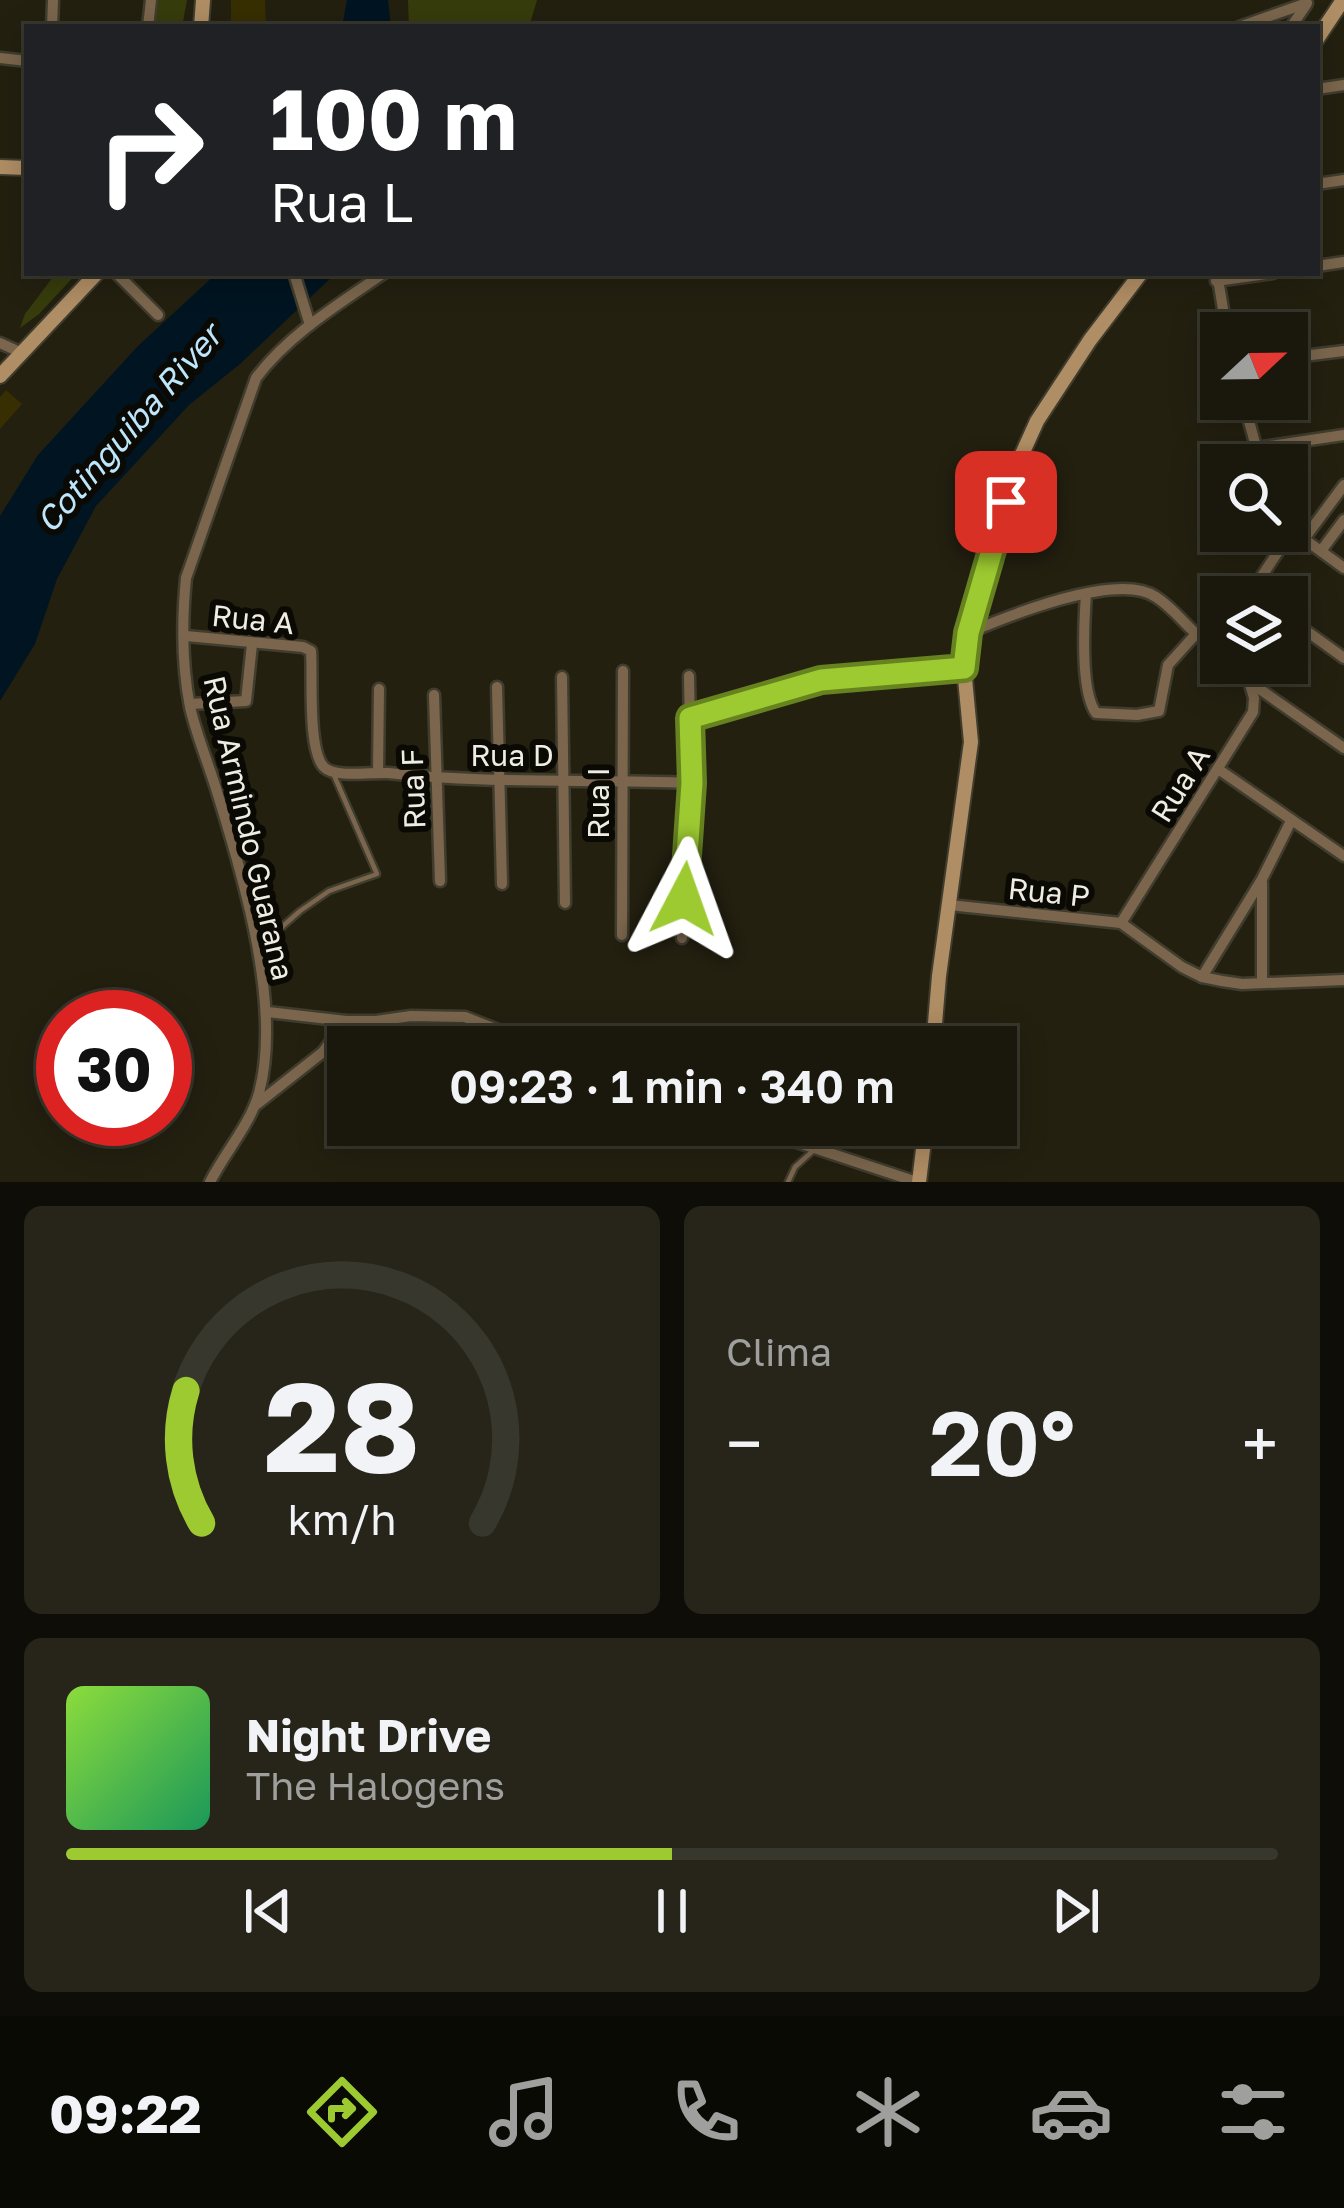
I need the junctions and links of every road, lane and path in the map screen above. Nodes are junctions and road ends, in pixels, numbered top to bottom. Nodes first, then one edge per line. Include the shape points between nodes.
1 (1343, 0) edge
2 (1308, 2) edge
3 (1266, 23) edge
4 (1320, 34) edge
5 (95, 276) edge
6 (119, 276) edge
7 (294, 276) edge
8 (380, 276) edge
9 (1139, 276) edge
10 (1216, 277) edge
11 (1223, 312) edge
12 (158, 314) dead end
13 (310, 325) junction
14 (0, 343) edge
15 (1344, 351) edge
16 (22, 353) junction
17 (1308, 355) edge
18 (0, 376) edge
19 (1344, 434) edge
20 (1281, 444) edge
21 (1344, 485) edge
22 (1344, 520) edge
23 (1308, 534) edge
24 (1308, 542) edge
25 (1321, 550) junction
26 (1344, 568) edge
27 (1086, 594) junction
28 (1308, 631) edge
29 (968, 633) junction
30 (1195, 635) junction
31 (185, 636) junction
32 (1200, 638) edge
33 (252, 644) junction
34 (1344, 658) edge
35 (964, 668) junction
36 (623, 671) dead end
37 (689, 676) dead end
38 (562, 677) dead end
39 (1249, 684) edge
40 (1252, 684) edge
41 (497, 687) dead end
42 (379, 688) dead end
43 (434, 695) dead end
44 (190, 704) junction
45 (690, 718) junction
46 (1344, 748) edge
47 (1218, 769) junction
48 (378, 772) junction
49 (333, 773) junction
50 (436, 778) junction
51 (499, 779) junction
52 (562, 779) junction
53 (622, 780) junction
54 (692, 783) junction
55 (1291, 820) junction
56 (1344, 856) edge
57 (1262, 879) junction
58 (440, 880) dead end
59 (502, 884) dead end
60 (565, 903) dead end
61 (949, 905) junction
62 (1120, 923) junction
63 (622, 935) dead end
64 (682, 938) dead end
65 (257, 949) junction
66 (1202, 977) junction
67 (1344, 980) edge
68 (1262, 981) junction
69 (268, 1012) junction
70 (346, 1021) junction
71 (492, 1026) edge
72 (935, 1026) edge
73 (255, 1106) junction
74 (806, 1146) edge
75 (923, 1146) edge
76 (815, 1149) junction
77 (210, 1182) edge
78 (788, 1182) edge
79 (918, 1182) edge

1 - 4 street
2 - 3 street
5 - 16 street
6 - 12 street
7 - 13 street
8 - 13 street, Rua Armindo Guarana
9 - 29 street via 1037,421
10 - 11 street
13 - 31 street, Rua Armindo Guarana via 265,367 248,397 190,560
14 - 16 street
15 - 17 street
16 - 18 street
19 - 20 street
21 - 23 street
22 - 25 street
24 - 25 street
25 - 26 street
27 - 29 street
27 - 30 street via 1146,591
27 - 30 street via 1087,694 1096,713 1159,711 1168,665
28 - 34 street
29 - 35 street
30 - 32 street
31 - 33 street, Rua A
31 - 44 street, Rua Armindo Guarana
33 - 44 street via 246,701
33 - 49 street, Rua A via 310,652 316,749
35 - 45 street via 821,680
35 - 61 street via 971,742
36 - 53 street, Rua I
37 - 45 street
38 - 52 street
39 - 47 street, Rua A via 1253,712
40 - 46 street
41 - 51 street
42 - 48 street
43 - 50 street, Rua F
44 - 65 street, Rua Armindo Guarana
45 - 54 street
47 - 55 street
47 - 62 street, Rua A
48 - 49 street, Rua D
48 - 50 street, Rua D
49 - 65 lane via 376,874 328,891
50 - 51 street, Rua D
50 - 58 street, Rua F
51 - 52 street, Rua D
51 - 59 street
52 - 53 street, Rua D
52 - 60 street
53 - 54 street, Rua D
53 - 63 street, Rua I
54 - 64 street
55 - 56 street
55 - 57 street
57 - 66 street
57 - 68 street
61 - 62 street, Rua P
61 - 72 street
62 - 66 street, Rua P
65 - 69 street, Rua Armindo Guarana
66 - 68 street, Rua P
67 - 68 street, Rua P
69 - 70 street
69 - 73 street, Rua Armindo Guarana
70 - 71 street via 411,1016
70 - 73 street via 323,1052
73 - 77 street
74 - 76 street
75 - 79 street
76 - 78 lane
76 - 79 street

